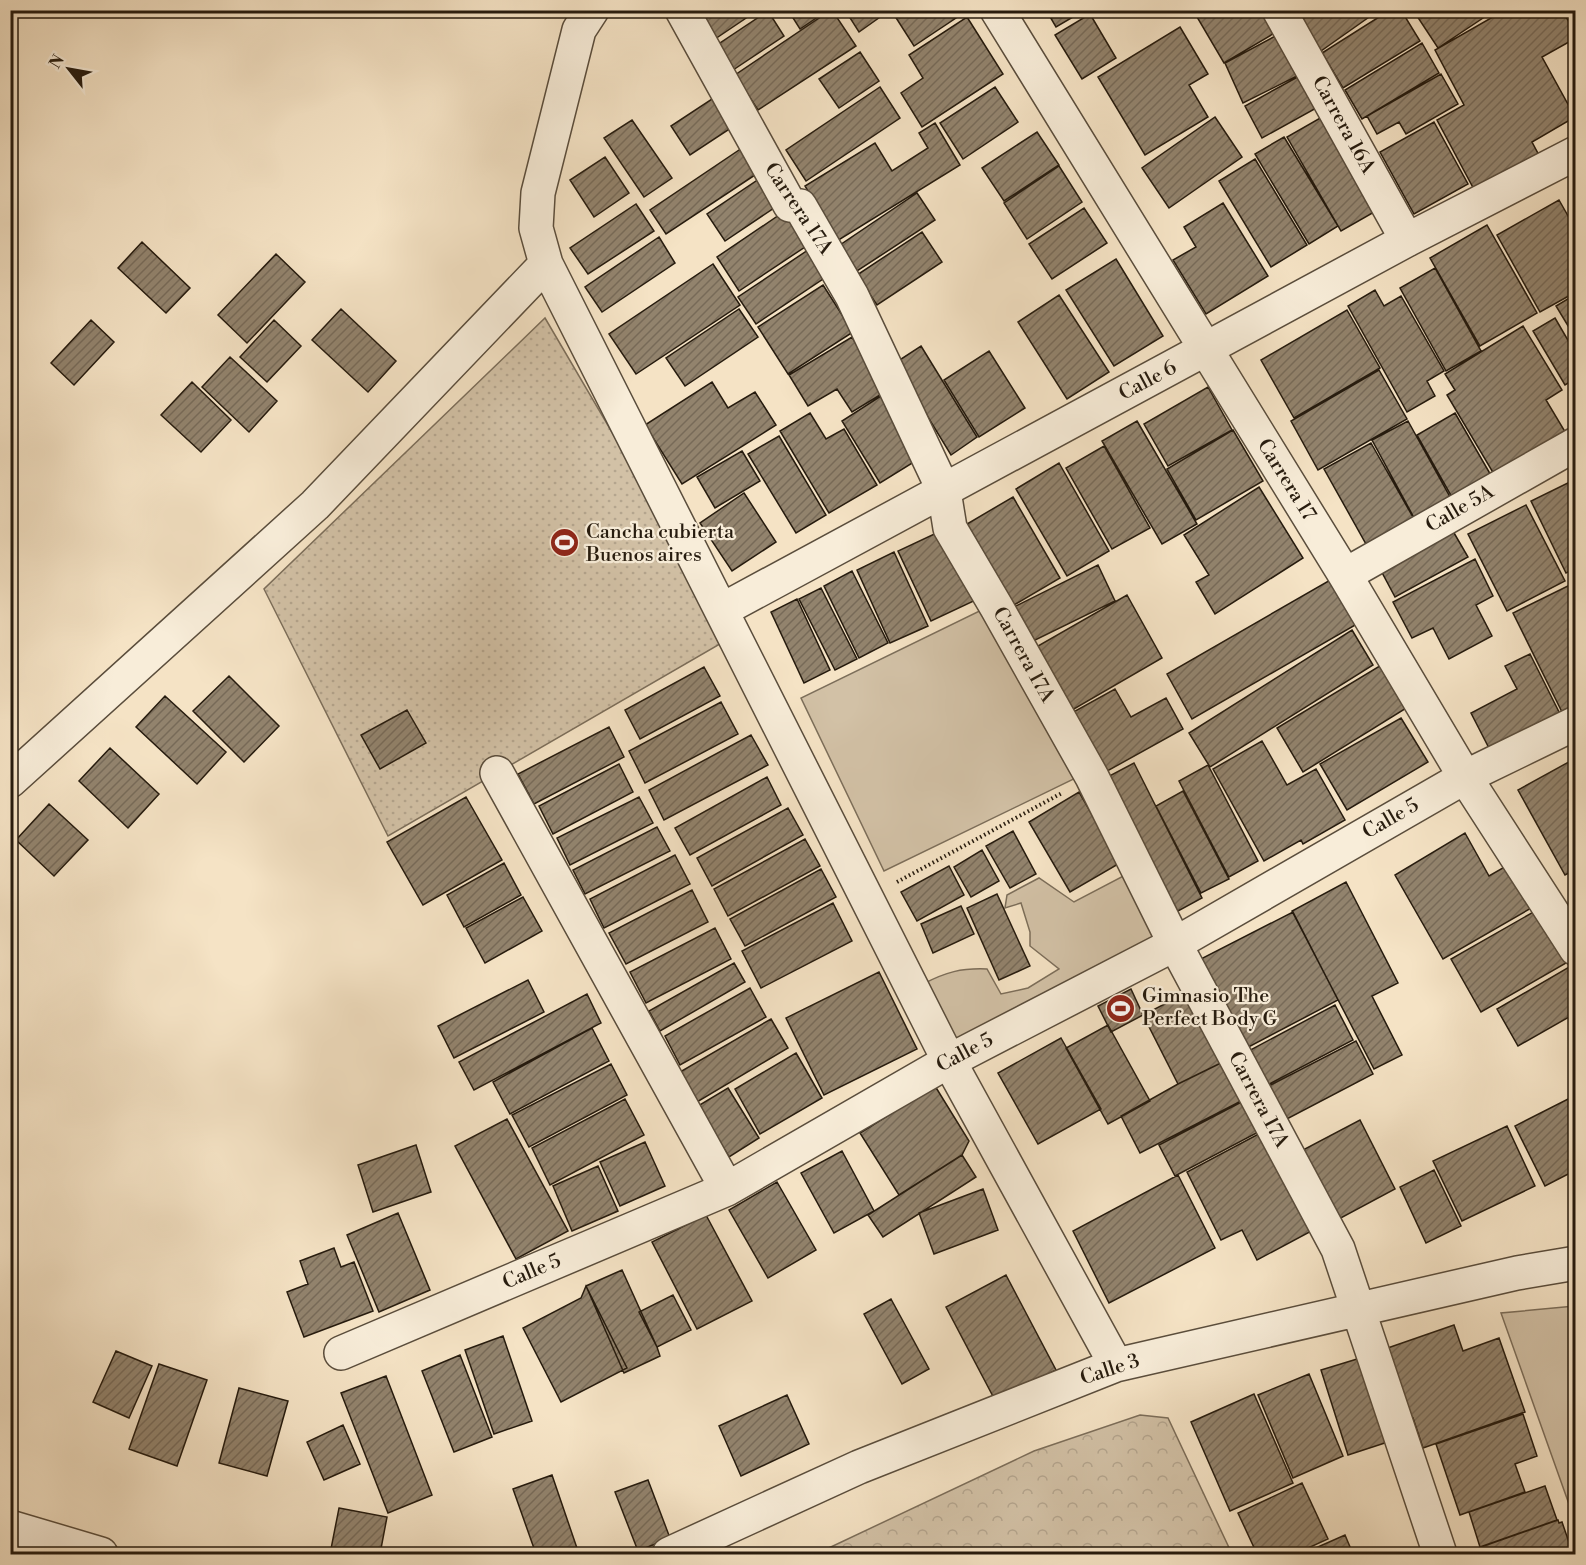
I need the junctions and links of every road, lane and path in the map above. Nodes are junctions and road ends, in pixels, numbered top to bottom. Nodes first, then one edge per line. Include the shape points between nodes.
1 (592, 10) edge
2 (682, 10) edge
3 (998, 10) edge
4 (1279, 10) edge
5 (1575, 153) edge
6 (1407, 240) junction
7 (546, 264) junction
8 (1206, 350) junction
9 (1575, 444) edge
10 (944, 491) junction
11 (1345, 575) junction
12 (722, 610) junction
13 (1575, 723) edge
14 (496, 773) dead end
15 (1092, 777) junction
16 (1465, 777) junction
17 (10, 781) edge
18 (867, 898) junction
19 (1176, 944) junction
20 (1575, 949) edge
21 (949, 1061) junction
22 (727, 1190) junction
23 (1575, 1263) edge
24 (1359, 1309) junction
25 (341, 1353) dead end
26 (1116, 1365) junction
27 (10, 1527) edge
28 (101, 1554) edge
29 (669, 1554) edge
30 (1440, 1554) edge

1 - 7 street via 579,30 538,193 536,228
2 - 10 street, Carrera 17A via 790,205 800,206 852,296
3 - 8 street, Carrera 17
4 - 6 street, Carrera 16A
5 - 6 street, Calle 6
6 - 8 street, Calle 6
7 - 12 street
7 - 17 street via 315,505
8 - 10 street, Calle 6
8 - 11 street, Carrera 17
9 - 11 street, Calle 5A
10 - 12 street, Calle 6
10 - 15 street, Carrera 17A via 950,528
11 - 16 street, Carrera 17
12 - 18 street
13 - 16 street, Calle 5
14 - 22 street
15 - 18 path
15 - 19 street, Carrera 17A
16 - 19 street, Calle 5
16 - 20 street, Carrera 17
18 - 21 street
19 - 21 street, Calle 5
19 - 24 street, Carrera 17A via 1338,1249
21 - 22 street, Calle 5
21 - 26 street
22 - 25 street, Calle 5
23 - 24 street, Calle 3
24 - 26 street, Calle 3
24 - 30 street, Carrera 17A
26 - 29 street, Calle 3 via 859,1467
27 - 28 street

